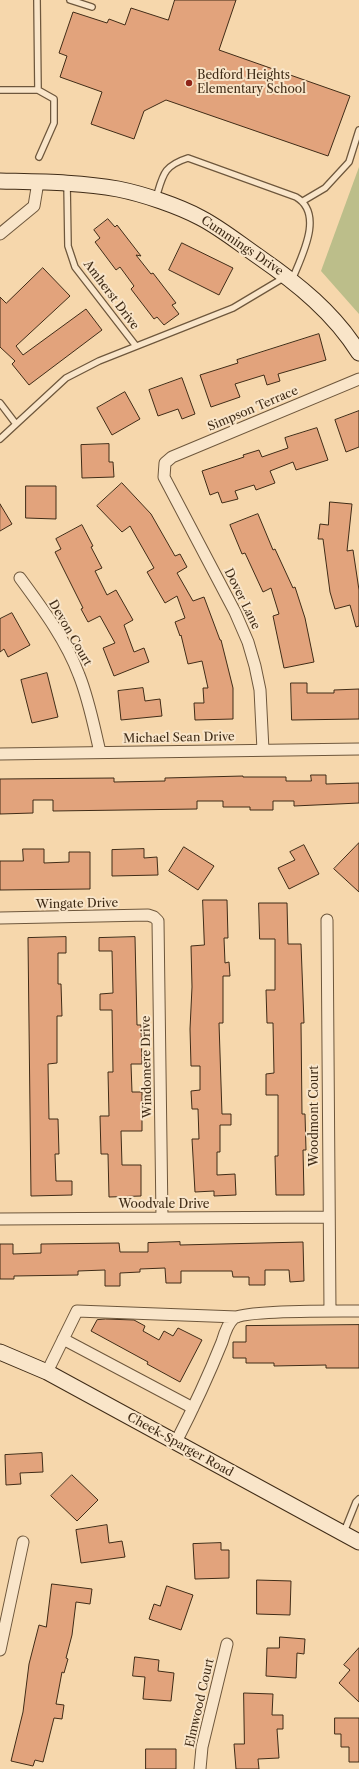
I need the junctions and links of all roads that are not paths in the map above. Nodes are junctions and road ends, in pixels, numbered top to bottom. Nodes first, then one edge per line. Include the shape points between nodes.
1 (37, 0) edge
2 (70, 0) edge
3 (92, 8) dead end
4 (0, 90) edge
5 (38, 90) junction
6 (359, 130) edge
7 (38, 157) dead end
8 (0, 180) edge
9 (38, 182) junction
10 (66, 183) junction
11 (156, 200) junction
12 (303, 201) junction
13 (0, 234) edge
14 (289, 278) junction
15 (136, 346) junction
16 (359, 353) edge
17 (359, 379) edge
18 (0, 403) edge
19 (16, 424) junction
20 (0, 439) edge
21 (164, 470) joint
22 (20, 578) dead end
23 (359, 749) edge
24 (263, 750) junction
25 (100, 752) junction
26 (0, 754) edge
27 (154, 917) joint
28 (0, 918) edge
29 (327, 920) dead end
30 (329, 1217) junction
31 (162, 1218) junction
32 (0, 1219) edge
33 (330, 1311) junction
34 (359, 1311) edge
35 (236, 1317) junction
36 (63, 1339) junction
37 (0, 1352) edge
38 (47, 1372) junction
39 (193, 1408) junction
40 (176, 1442) junction
41 (359, 1499) edge
42 (344, 1534) junction
43 (22, 1542) dead end
44 (359, 1542) edge
45 (227, 1644) dead end
46 (0, 1650) edge
47 (200, 1769) edge

1 - 5 lane
2 - 3 lane
4 - 5 lane
5 - 7 lane via 54,99 54,122
6 - 12 lane via 349,162 325,188
8 - 9 street, Cummings Drive
9 - 10 street, Cummings Drive
9 - 13 street via 34,206
10 - 11 street, Cummings Drive via 118,189
10 - 15 lane, Amherst Drive via 68,246 75,267
11 - 12 lane via 164,172 188,158
11 - 14 street, Cummings Drive via 200,218 223,231
12 - 14 lane via 310,221 304,250
14 - 15 lane, Amherst Drive via 233,308
14 - 16 street, Cummings Drive via 333,318
15 - 19 lane, Amherst Drive via 66,378
17 - 21 street, Simpson Terrace via 172,457 165,463
18 - 19 lane
19 - 20 lane, Amherst Drive
21 - 24 street, Dover Lane via 164,477 235,612 248,642 260,690
22 - 25 street, Devon Court via 66,648 79,674 87,696
23 - 24 street, Michael Sean Drive
24 - 25 street, Michael Sean Drive
25 - 26 street, Michael Sean Drive
27 - 28 street, Wingate Drive via 148,915
27 - 31 street, Windomere Drive via 158,921 159,934
29 - 30 street, Woodmont Court
30 - 31 street, Woodvale Drive
30 - 33 street, Woodmont Court
31 - 32 street, Woodvale Drive
33 - 34 street
33 - 35 street
35 - 36 street via 77,1311
35 - 39 street via 225,1333
36 - 38 street
36 - 39 street
37 - 38 street, Cheek-Sparger Road
38 - 40 street, Cheek-Sparger Road
39 - 40 street
40 - 42 street, Cheek-Sparger Road
41 - 42 lane
42 - 44 street, Cheek-Sparger Road
43 - 46 street
45 - 47 street, Elmwood Court via 202,1747

